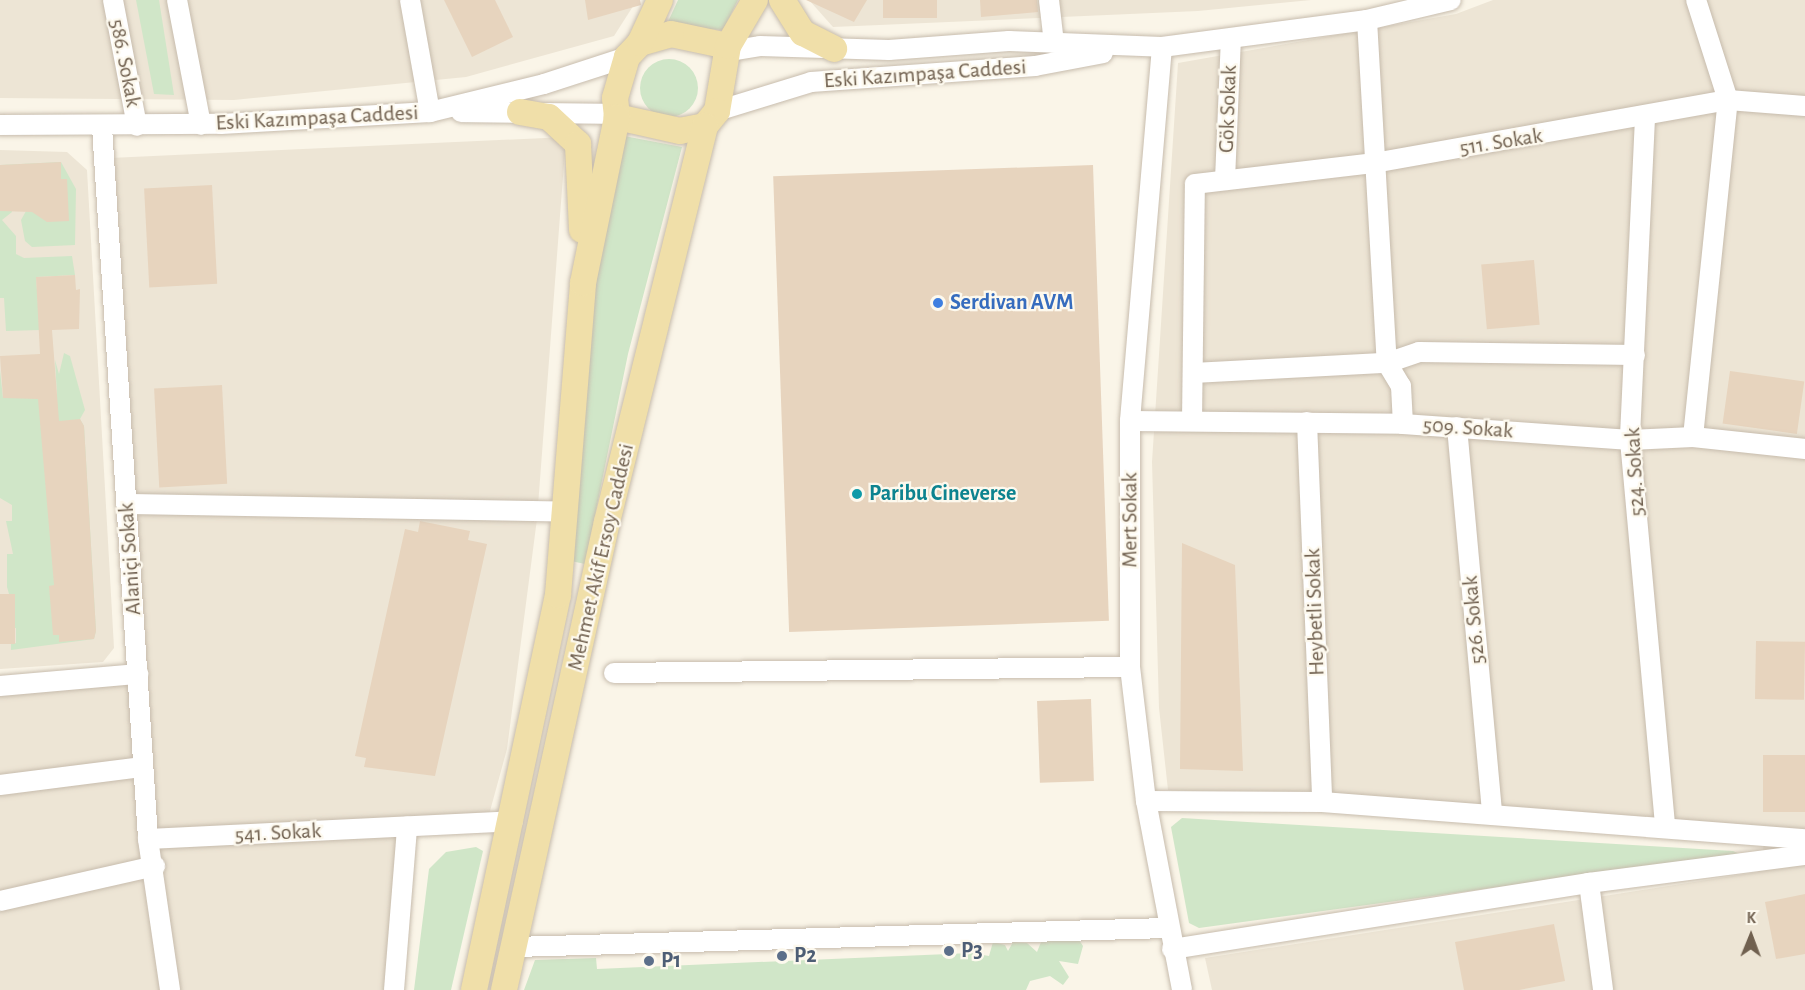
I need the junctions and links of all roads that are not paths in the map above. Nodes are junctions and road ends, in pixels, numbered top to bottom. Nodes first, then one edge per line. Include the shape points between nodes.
1 (113, 0) edge
2 (177, 0) edge
3 (410, 0) edge
4 (754, 0) edge
5 (782, 0) edge
6 (1049, 0) edge
7 (1451, 0) edge
8 (1696, 0) edge
9 (656, 9) edge
10 (1367, 20) junction
11 (1231, 39) junction
12 (1054, 43) junction
13 (1162, 47) junction
14 (1135, 48) junction
15 (729, 49) junction
16 (834, 49) junction
17 (634, 50) junction
18 (1728, 100) junction
19 (1805, 106) edge
20 (430, 112) junction
21 (520, 112) junction
22 (616, 116) junction
23 (711, 118) junction
24 (1645, 118) junction
25 (0, 125) edge
26 (201, 125) junction
27 (137, 126) junction
28 (102, 127) junction
29 (1374, 163) junction
30 (1225, 180) junction
31 (583, 283) junction
32 (1635, 355) junction
33 (1387, 363) junction
34 (1192, 373) junction
35 (1192, 421) junction
36 (1130, 422) junction
37 (1307, 422) junction
38 (1403, 424) junction
39 (1457, 427) junction
40 (1693, 437) junction
41 (1630, 440) junction
42 (1805, 449) edge
43 (126, 504) junction
44 (565, 512) junction
45 (1130, 667) junction
46 (614, 673) dead end
47 (138, 674) junction
48 (0, 686) edge
49 (144, 767) junction
50 (0, 785) edge
51 (1146, 801) junction
52 (1322, 802) junction
53 (1492, 814) junction
54 (513, 821) junction
55 (1665, 826) junction
56 (407, 827) junction
57 (148, 839) junction
58 (1805, 839) edge
59 (1805, 855) edge
60 (155, 866) junction
61 (1588, 883) junction
62 (0, 901) edge
63 (1167, 928) junction
64 (515, 947) junction
65 (1172, 949) junction
66 (170, 990) edge
67 (394, 990) edge
68 (474, 990) edge
69 (504, 990) edge
70 (1182, 990) edge
71 (1603, 990) edge

1 - 27 street, 586. Sokak
2 - 26 street
3 - 20 street
4 - 15 main road
5 - 16 main road via 803,33
6 - 12 street
7 - 10 street, Eski Kazımpaşa Caddesi
8 - 18 street
9 - 17 main road, Mehmet Akif Ersoy Caddesi
10 - 11 street, Eski Kazımpaşa Caddesi
10 - 29 street
11 - 13 street, Eski Kazımpaşa Caddesi
11 - 30 street, Gök Sokak
12 - 14 street, Eski Kazımpaşa Caddesi
12 - 16 street, Eski Kazımpaşa Caddesi via 1009,40
13 - 14 street, Eski Kazımpaşa Caddesi
13 - 36 street, Mert Sokak
14 - 23 street, Eski Kazımpaşa Caddesi via 1035,66 811,82
15 - 16 street, Eski Kazımpaşa Caddesi
15 - 17 main road via 671,34
15 - 23 main road, Mehmet Akif Ersoy Caddesi
17 - 20 street, Eski Kazımpaşa Caddesi via 544,84
17 - 22 main road, Mehmet Akif Ersoy Caddesi
18 - 19 street, 511. Sokak
18 - 24 street, 511. Sokak
18 - 40 street
20 - 21 street
20 - 26 street, Eski Kazımpaşa Caddesi
21 - 22 street
21 - 31 main road via 549,117 578,144
22 - 23 main road via 660,130
22 - 31 main road, Mehmet Akif Ersoy Caddesi
23 - 64 main road, Mehmet Akif Ersoy Caddesi via 607,522
24 - 29 street, 511. Sokak
24 - 32 street, 524. Sokak
25 - 28 street, Eski Kazımpaşa Caddesi
26 - 27 street, Eski Kazımpaşa Caddesi
27 - 28 street, Eski Kazımpaşa Caddesi
28 - 43 street, Alaniçi Sokak
29 - 30 street, 511. Sokak
29 - 33 street
30 - 34 street, 511. Sokak via 1195,184
31 - 44 main road, Mehmet Akif Ersoy Caddesi
32 - 33 street via 1419,352
32 - 41 street, 524. Sokak
33 - 34 street
33 - 38 street via 1401,386
34 - 35 street
35 - 36 street, 509. Sokak
35 - 37 street, 509. Sokak
36 - 45 street, Mert Sokak
37 - 38 street, 509. Sokak
37 - 52 street, Heybetli Sokak
38 - 39 street, 509. Sokak
39 - 41 street, 509. Sokak
39 - 53 street, 526. Sokak
40 - 41 street, 509. Sokak
40 - 42 street, 509. Sokak
41 - 55 street, 524. Sokak
43 - 44 street
43 - 47 street, Alaniçi Sokak
44 - 54 main road, Mehmet Akif Ersoy Caddesi via 558,595
45 - 46 street
45 - 51 street, Mert Sokak
47 - 48 street
47 - 49 street, Alaniçi Sokak
49 - 50 street
49 - 57 street, Alaniçi Sokak
51 - 52 street
51 - 63 street, Mert Sokak
52 - 53 street
53 - 55 street
54 - 56 street, 541. Sokak
54 - 68 main road, Mehmet Akif Ersoy Caddesi
55 - 58 street
56 - 57 street, 541. Sokak
56 - 67 street
57 - 60 street, Alaniçi Sokak
59 - 61 street
60 - 62 street
60 - 66 street, Alaniçi Sokak
61 - 65 street
61 - 71 street
63 - 64 street
63 - 65 street, Mert Sokak
64 - 69 main road, Mehmet Akif Ersoy Caddesi
65 - 70 street, Mert Sokak

